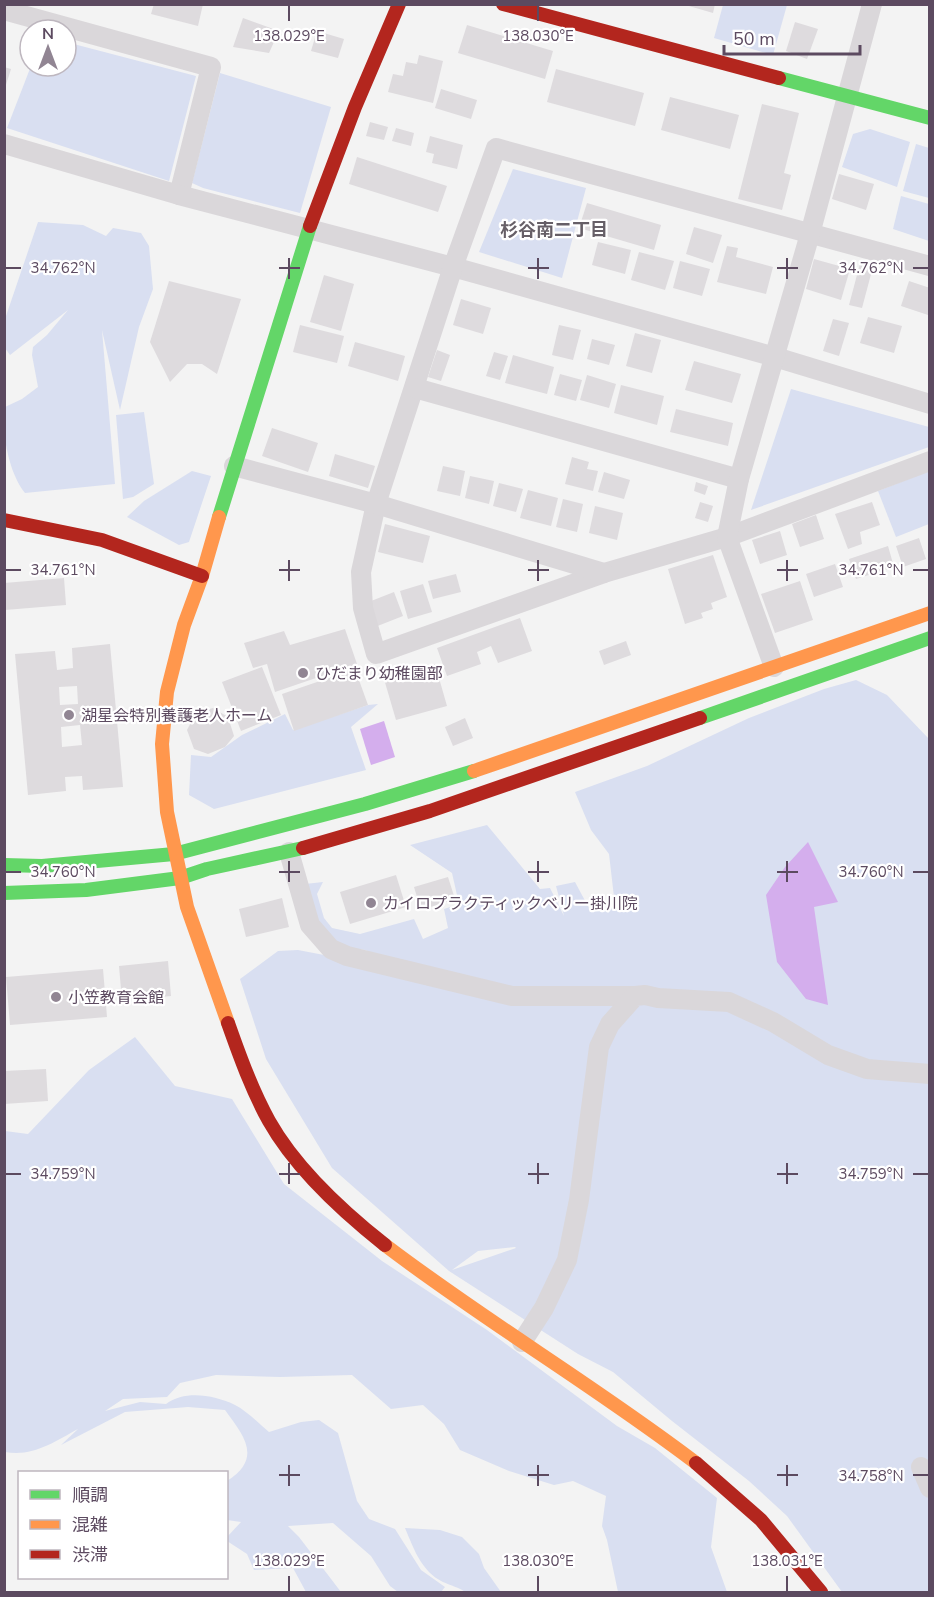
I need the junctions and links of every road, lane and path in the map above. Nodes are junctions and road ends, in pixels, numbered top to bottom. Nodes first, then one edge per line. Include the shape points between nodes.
1 (399, 4) edge
2 (503, 4) edge
3 (872, 4) edge
4 (8, 8) edge
5 (848, 96) junction
6 (930, 118) edge
7 (4, 144) edge
8 (179, 195) junction
9 (309, 230) junction
10 (810, 234) junction
11 (930, 266) edge
12 (453, 267) junction
13 (775, 357) junction
14 (414, 388) junction
15 (930, 404) edge
16 (930, 461) edge
17 (234, 466) junction
18 (739, 479) junction
19 (376, 504) junction
20 (4, 520) edge
21 (727, 537) junction
22 (604, 573) junction
23 (202, 576) junction
24 (930, 613) edge
25 (930, 638) edge
26 (774, 667) junction
27 (289, 852) junction
28 (174, 854) junction
29 (4, 865) edge
30 (180, 878) junction
31 (4, 893) edge
32 (635, 996) junction
33 (930, 1074) edge
34 (522, 1342) junction
35 (921, 1467) dead end
36 (930, 1488) edge
37 (821, 1593) edge

1 - 9 street
2 - 5 street
3 - 5 street
4 - 8 street via 211,67
5 - 6 street
5 - 10 street
7 - 8 street
8 - 9 street
9 - 12 street
9 - 17 street
10 - 11 street
10 - 12 street via 496,147
10 - 13 street
12 - 13 street
12 - 14 street
13 - 15 street
13 - 18 street
14 - 18 street
14 - 19 street
16 - 21 street
17 - 19 street
17 - 23 street
18 - 21 street
19 - 22 street
19 - 22 street via 362,572 363,608 376,654
20 - 23 street via 102,540
21 - 22 street
21 - 26 street
23 - 28 street via 184,625 167,692 162,744
24 - 26 street
25 - 27 street via 430,812
26 - 28 street via 451,778
27 - 30 street
27 - 32 street via 310,925 331,949 347,956 512,996
28 - 29 street via 42,866
28 - 30 street
30 - 31 street via 86,890
30 - 34 street via 244,1070 270,1122 298,1161 373,1235
32 - 33 street via 729,1002 773,1022 828,1055 867,1069
32 - 34 street via 609,1024 599,1047 567,1260
34 - 37 street via 642,1422 705,1470 761,1520
35 - 36 street

